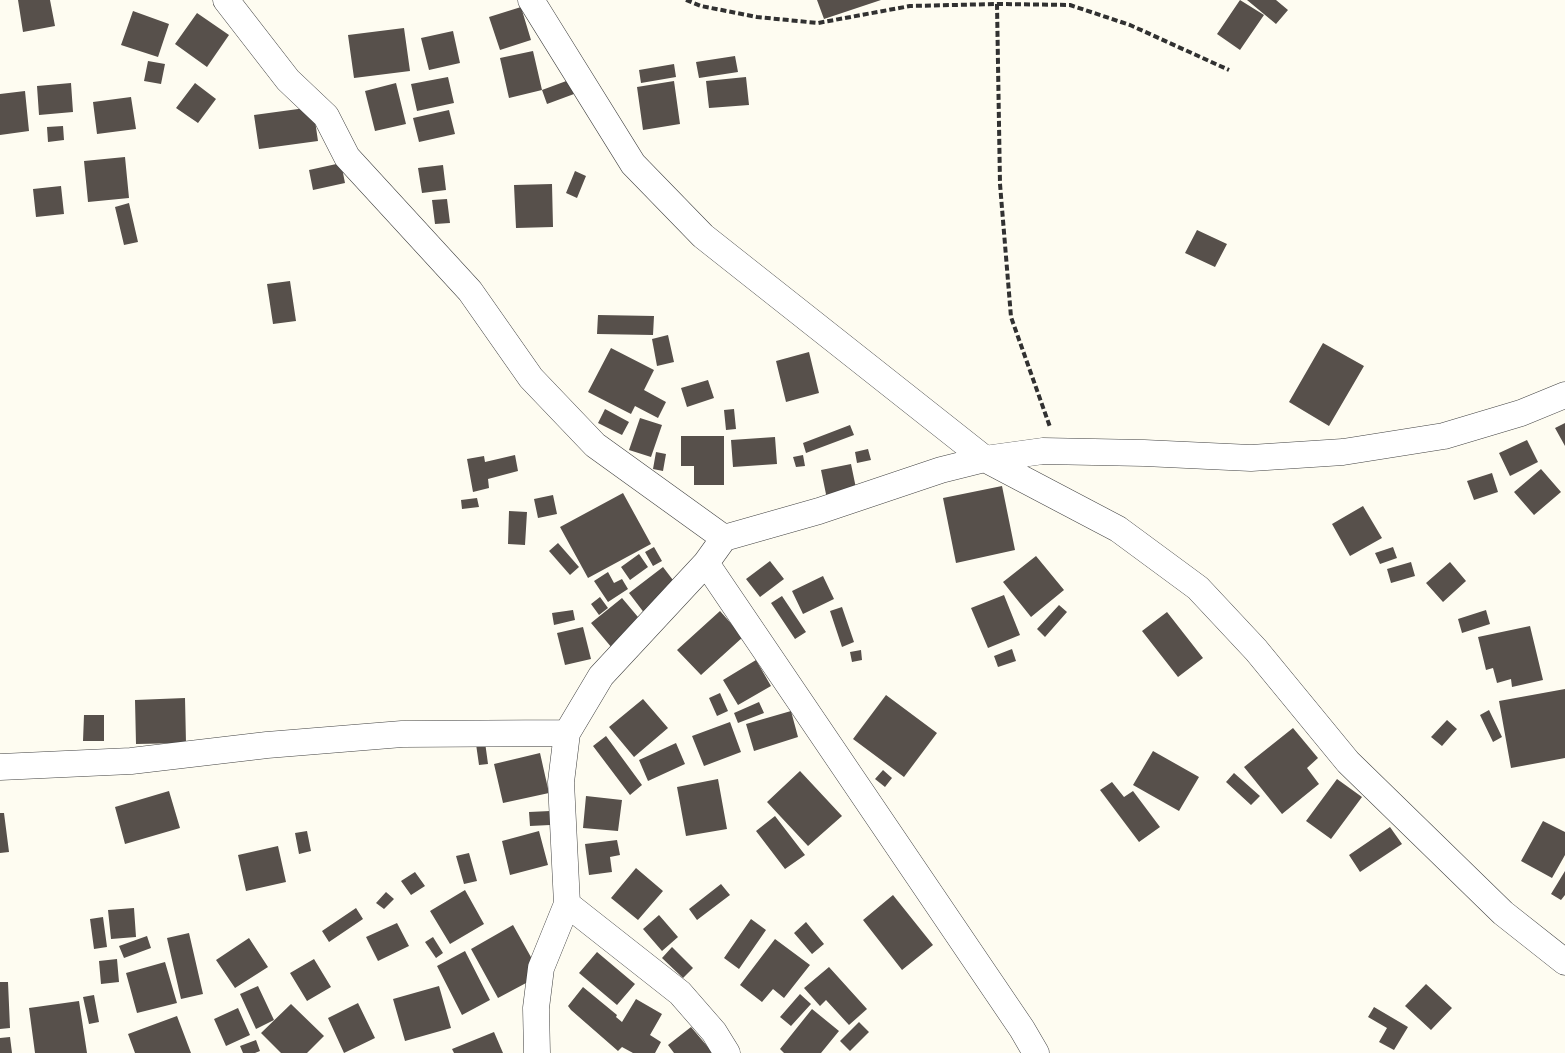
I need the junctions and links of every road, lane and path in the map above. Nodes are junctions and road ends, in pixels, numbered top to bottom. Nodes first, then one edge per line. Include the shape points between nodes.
1 (226, 0) edge
2 (531, 0) edge
3 (686, 0) edge
4 (997, 4) junction
5 (1228, 70) dead end
6 (1565, 395) edge
7 (1059, 452) junction
8 (985, 459) junction
9 (724, 538) junction
10 (706, 563) junction
11 (567, 733) junction
12 (0, 768) edge
13 (567, 904) junction
14 (1565, 962) edge
15 (537, 1053) edge
16 (728, 1053) edge
17 (1036, 1053) edge

1 - 9 street via 288,80 326,117 347,157 470,291 531,378 595,445
2 - 8 street via 633,164 703,236
3 - 4 path via 757,17 818,23 910,6
4 - 5 path via 1070,5 1131,25
4 - 7 path via 1000,184 1011,317
6 - 7 street via 1444,436 1343,452 1251,458
7 - 8 street
8 - 9 street
8 - 14 street via 1118,529 1198,588 1256,650 1348,762 1503,913
9 - 10 street
10 - 11 street via 601,676
10 - 17 street
11 - 12 street via 402,734 131,762
11 - 13 street via 561,782
13 - 15 street via 541,968 536,1008
13 - 16 street via 680,993

